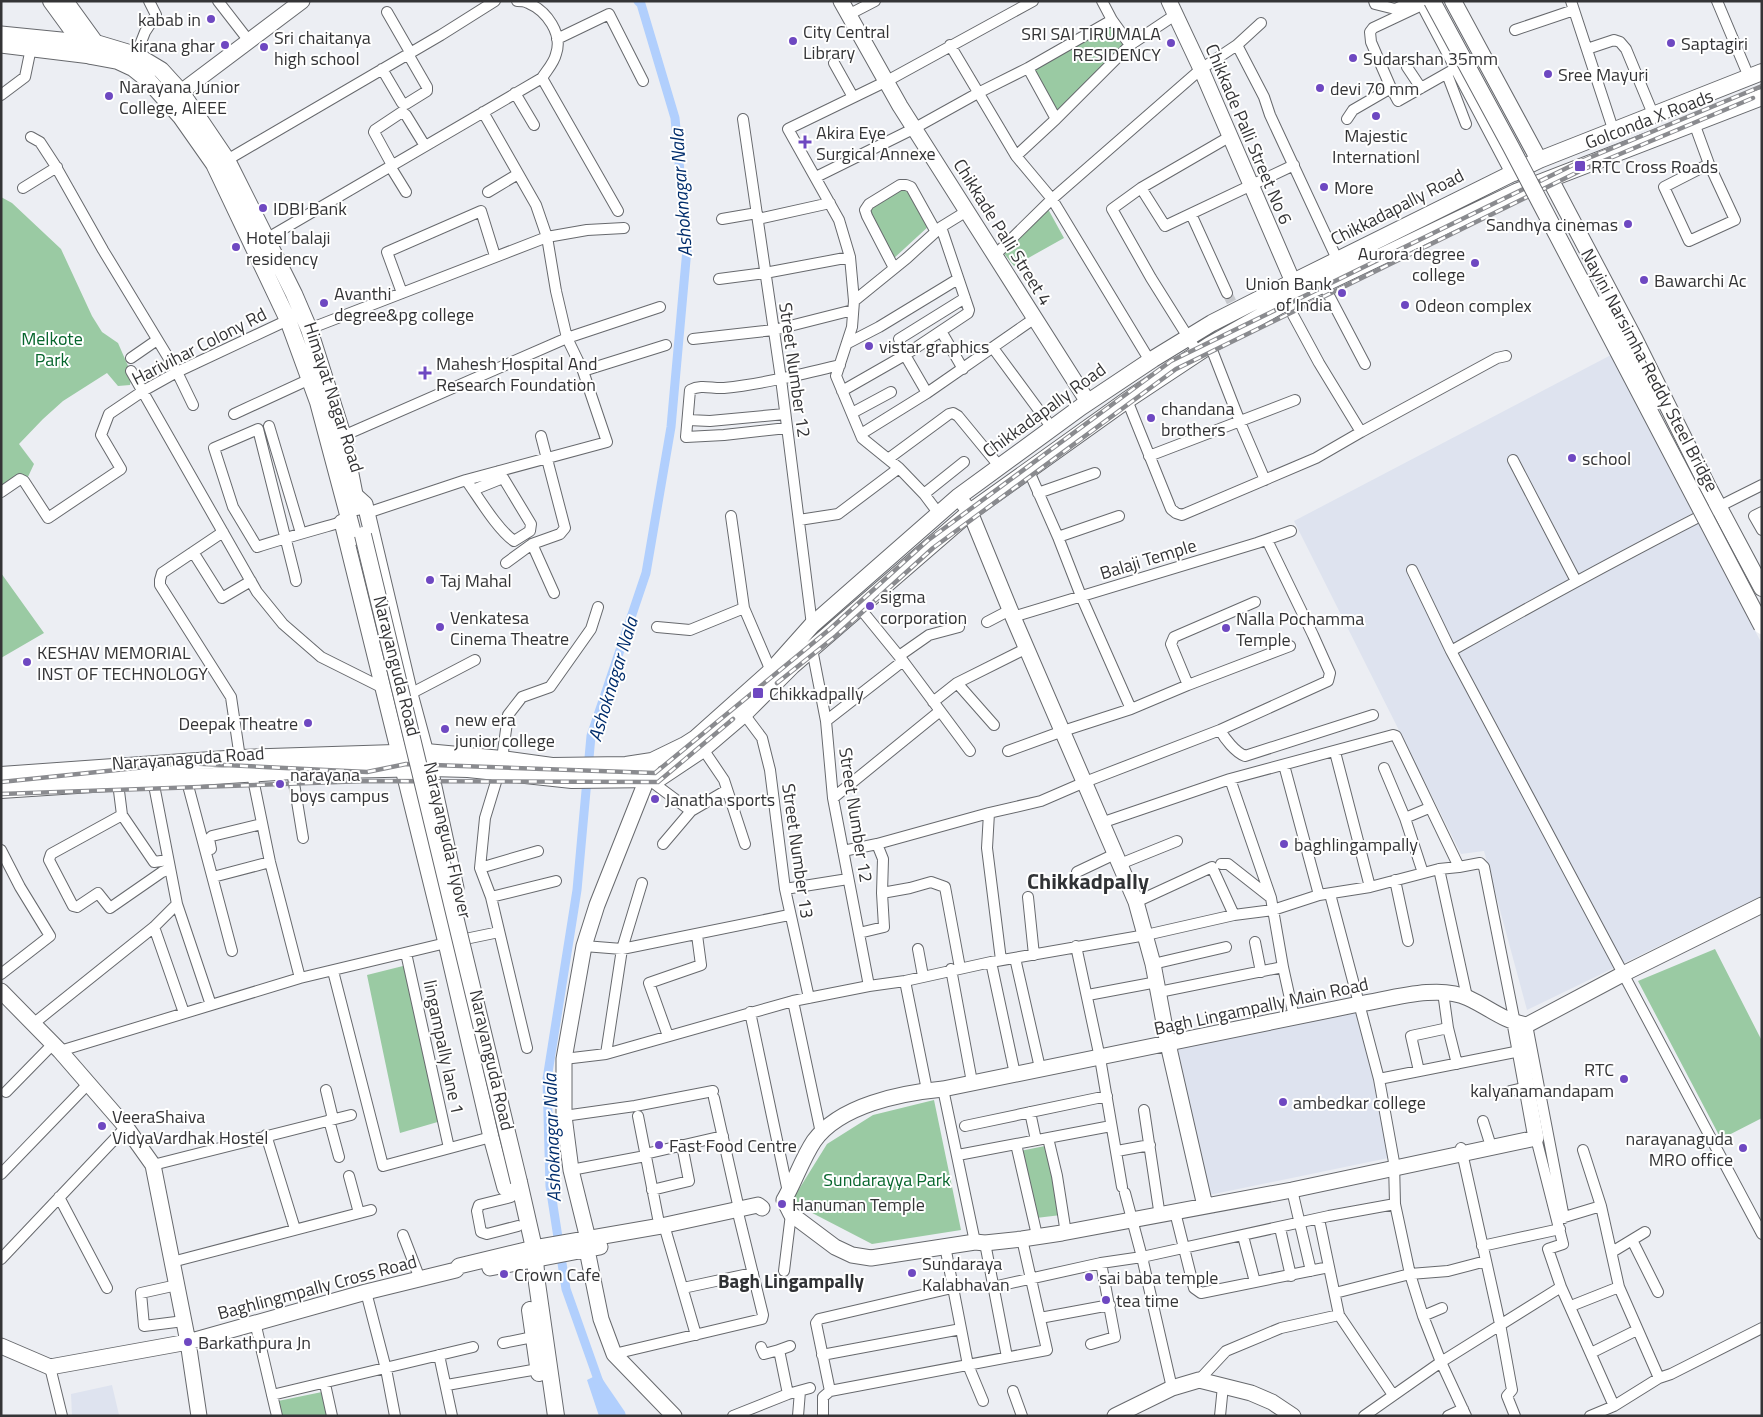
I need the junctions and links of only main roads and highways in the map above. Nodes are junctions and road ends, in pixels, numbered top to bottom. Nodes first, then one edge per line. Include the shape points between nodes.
1 (51, 1) edge
2 (65, 1) edge
3 (1442, 1) edge
4 (1453, 1) edge
5 (1423, 2) edge
6 (89, 47) junction
7 (1756, 74) edge
8 (1505, 96) junction
9 (1762, 96) edge
10 (1480, 109) junction
11 (1522, 127) junction
12 (1561, 151) junction
13 (1539, 160) junction
14 (1575, 169) junction
15 (1507, 171) junction
16 (1550, 179) junction
17 (1525, 195) junction
18 (1566, 210) junction
19 (1403, 226) junction
20 (1410, 242) junction
21 (1588, 252) junction
22 (1564, 262) junction
23 (349, 496) junction
24 (1762, 588) edge
25 (1762, 606) edge
26 (1762, 626) edge
27 (1762, 637) edge
28 (400, 761) junction
29 (626, 765) joint
30 (501, 766) junction
31 (1, 775) edge
32 (647, 779) joint
33 (1, 790) edge
34 (514, 1188) junction
35 (535, 1254) junction
36 (546, 1416) edge
37 (556, 1416) edge

1 - 6 main road
2 - 6 main road
3 - 25 main road, Nayini Narsimha Reddy Steel Bridge, bridge via 1632,353
4 - 8 main road
5 - 10 main road via 1452,70
5 - 26 main road, Nayini Narsimha Reddy Steel Bridge, bridge via 1511,147
6 - 23 main road, Himayat Nagar Road via 108,60 133,68 148,80 181,117 214,164 288,320
6 - 23 main road, Himayat Nagar Road via 136,55 161,70 181,92 227,160 309,329 343,436
7 - 12 main road
8 - 10 main road
8 - 11 main road
9 - 14 main road, Golconda X Roads
10 - 15 main road
11 - 12 main road via 1538,140
11 - 13 main road
12 - 13 main road
13 - 15 main road, Chikkadapally Road
14 - 16 main road, Golconda X Roads
14 - 18 main road via 1563,191
15 - 19 main road, Chikkadapally Road
16 - 17 main road, Chikkadapally Road
16 - 18 main road
17 - 20 main road, Chikkadapally Road
17 - 22 main road
18 - 21 main road
19 - 20 main road
19 - 29 main road, Chikkadapally Road via 1212,323 1088,402 938,514 812,625 771,671 696,738 652,761
20 - 32 main road, Chikkadapally Road via 1286,302 1204,349 1126,400 970,512 792,666 703,749 658,779
21 - 22 main road
21 - 24 main road
22 - 27 main road
23 - 34 main road, Narayanguda Flyover, bridge
28 - 30 main road, Narayanaguda Road
28 - 31 main road, Narayanaguda Road via 240,758
28 - 33 main road, Narayanaguda Road via 292,772
29 - 30 main road, Narayanaguda Road
30 - 32 main road, Narayanaguda Road via 572,780
34 - 35 main road
34 - 35 main road via 518,1226
35 - 36 main road via 533,1337
35 - 37 main road

